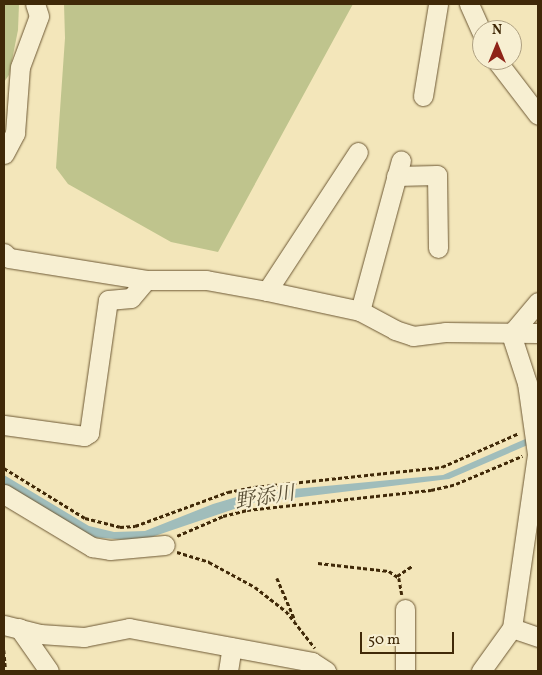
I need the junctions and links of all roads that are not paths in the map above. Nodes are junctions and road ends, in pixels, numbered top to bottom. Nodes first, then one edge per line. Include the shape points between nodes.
1 (35, 4) edge
2 (440, 4) edge
3 (470, 7) edge
4 (476, 20) edge
5 (506, 70) edge
6 (531, 95) edge
7 (423, 96) dead end
8 (538, 115) edge
9 (358, 152) dead end
10 (4, 154) edge
11 (438, 248) dead end
12 (4, 253) edge
13 (146, 280) junction
14 (267, 291) junction
15 (538, 302) edge
16 (360, 311) junction
17 (538, 333) edge
18 (511, 334) junction
19 (4, 425) edge
20 (4, 494) edge
21 (165, 546) road end
22 (405, 609) road end
23 (11, 626) edge
24 (512, 628) junction
25 (538, 637) edge
26 (232, 647) junction
27 (322, 668) edge
28 (49, 671) edge
29 (228, 671) edge
30 (405, 671) edge
31 (481, 671) edge

1 - 10 street via 39,16 20,67 15,133
2 - 3 street
2 - 7 street
3 - 4 street
5 - 6 street
6 - 8 street
9 - 14 street
11 - 16 street via 437,175 398,168
12 - 13 street via 9,258
13 - 14 street via 206,280
13 - 19 street via 131,298 108,300 89,433 84,436
14 - 16 street
15 - 18 street
16 - 18 street via 413,336 445,332
17 - 18 street
18 - 24 street via 527,382 537,449
20 - 21 street via 92,547 110,550
22 - 30 street
23 - 26 street via 40,634 84,637 128,628
23 - 28 street
24 - 25 street
24 - 31 street
26 - 27 street via 312,662
26 - 29 street

